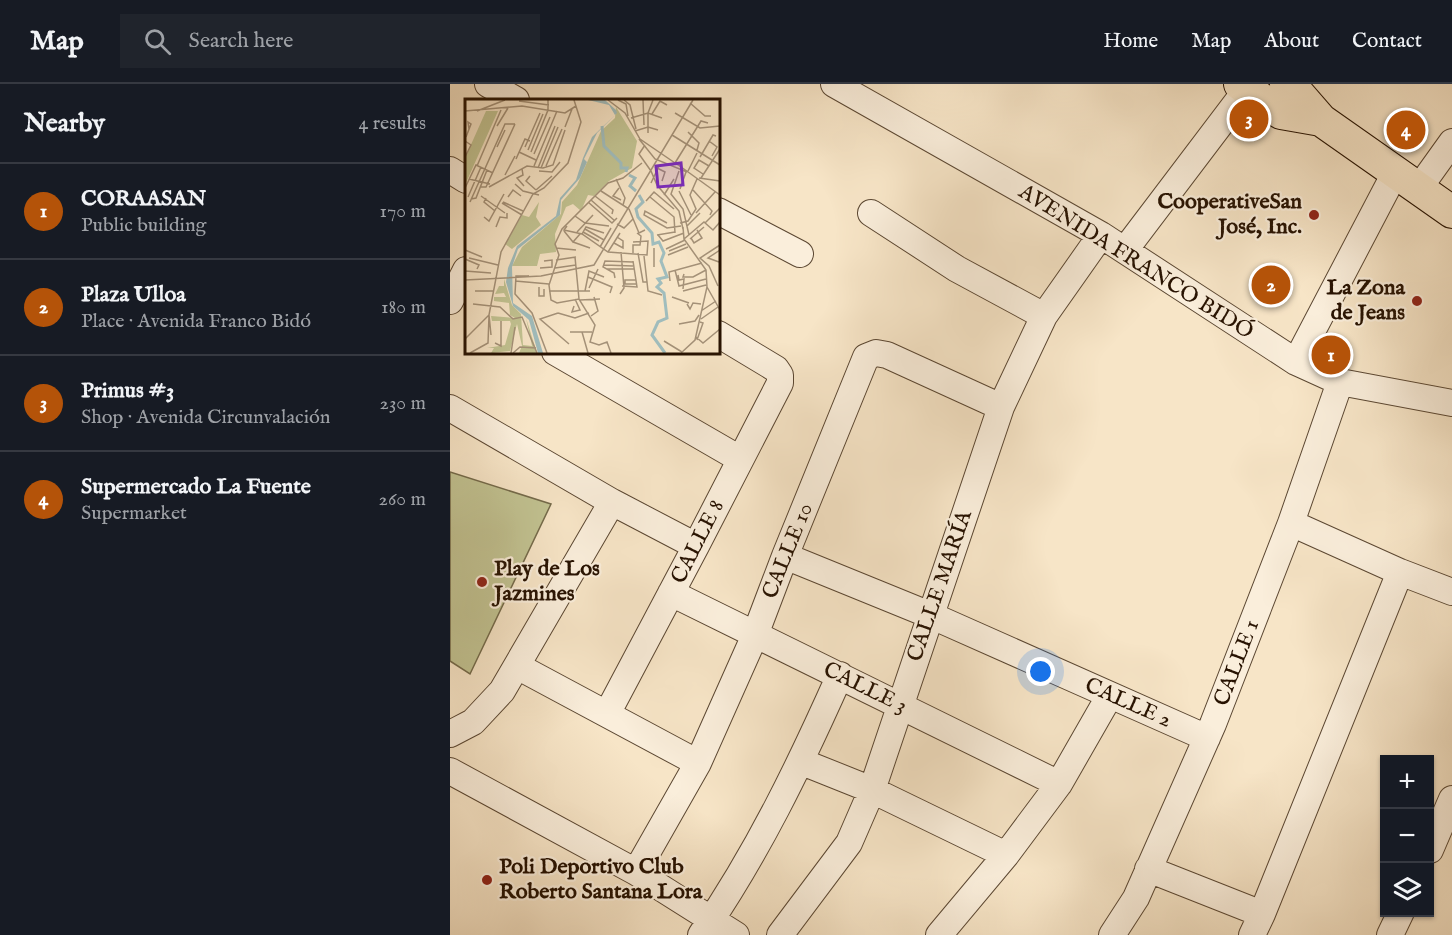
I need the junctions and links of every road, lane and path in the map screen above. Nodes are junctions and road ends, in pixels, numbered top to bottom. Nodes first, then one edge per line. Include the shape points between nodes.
1 (488, 84) edge
2 (834, 84) edge
3 (1286, 84) edge
4 (1244, 86) edge
5 (514, 99) edge
6 (1321, 120) junction
7 (1452, 142) edge
8 (450, 170) edge
9 (465, 179) edge
10 (1407, 181) junction
11 (720, 212) edge
12 (1452, 212) edge
13 (871, 213) dead end
14 (1101, 235) junction
15 (1125, 250) junction
16 (800, 254) dead end
17 (465, 273) edge
18 (457, 299) edge
19 (1044, 316) junction
20 (720, 335) edge
21 (558, 354) edge
22 (1296, 362) junction
23 (1340, 381) junction
24 (1452, 403) edge
25 (1001, 407) junction
26 (450, 408) edge
27 (740, 459) junction
28 (612, 502) junction
29 (1291, 523) junction
30 (696, 546) junction
31 (785, 556) junction
32 (1400, 572) junction
33 (1452, 592) edge
34 (671, 593) junction
35 (930, 615) junction
36 (755, 635) junction
37 (517, 666) junction
38 (840, 675) junction
39 (1110, 695) junction
40 (899, 705) junction
41 (607, 714) junction
42 (450, 734) edge
43 (1207, 738) junction
44 (698, 762) junction
45 (802, 762) junction
46 (450, 771) edge
47 (1059, 784) junction
48 (872, 790) junction
49 (1452, 799) edge
50 (1434, 841) edge
51 (1006, 855) junction
52 (1148, 869) junction
53 (636, 872) junction
54 (1399, 917) edge
55 (1257, 925) edge
56 (706, 927) edge
57 (736, 935) edge
58 (780, 935) edge
59 (939, 935) edge
60 (1112, 935) edge
61 (1390, 935) edge

1 - 5 street
2 - 14 street, AVENIDA FRANCO BIDÓ
3 - 6 main road
4 - 6 main road via 1281,112
4 - 15 street
6 - 10 main road
7 - 10 street
8 - 9 street
10 - 12 main road
10 - 22 street
11 - 16 street
13 - 19 street via 957,269
14 - 15 street, AVENIDA FRANCO BIDÓ
14 - 19 street, CALLE MARÍA
15 - 22 street, AVENIDA FRANCO BIDÓ
17 - 18 street
19 - 25 street, CALLE MARÍA
20 - 27 street, CALLE 8 via 780,375 780,382
21 - 27 street
22 - 23 street, AVENIDA FRANCO BIDÓ
23 - 24 street, AVENIDA FRANCO BIDÓ
23 - 29 street, CALLE 1
25 - 31 street, CALLE 10 via 887,356 876,353 866,357
25 - 35 street, CALLE MARÍA
26 - 28 street
27 - 30 street, CALLE 8
28 - 30 street
28 - 37 street
29 - 32 street
29 - 43 street, CALLE 1
30 - 34 street, CALLE 8
31 - 35 street, CALLE 2
31 - 36 street, CALLE 10
32 - 33 street
32 - 55 street
34 - 36 street, CALLE 3
34 - 41 street, CALLE 8
35 - 39 street, CALLE 2
35 - 40 street, CALLE MARÍA
36 - 38 street, CALLE 3
36 - 44 street, CALLE 10
37 - 41 street
37 - 42 street via 502,691 473,722
38 - 40 street, CALLE 3
38 - 45 street
39 - 43 street, CALLE 2
39 - 47 street
40 - 47 street, CALLE 3
40 - 48 street, CALLE MARÍA
41 - 44 street
43 - 52 street, CALLE 1
44 - 53 street, CALLE 10
45 - 48 street
45 - 56 street via 766,831
46 - 53 street
47 - 51 street
48 - 51 street
48 - 58 street, CALLE MARÍA via 849,843
49 - 50 street
51 - 59 street
52 - 55 street
52 - 60 street, CALLE 1 via 1136,898
53 - 56 street
54 - 61 street
56 - 57 street

